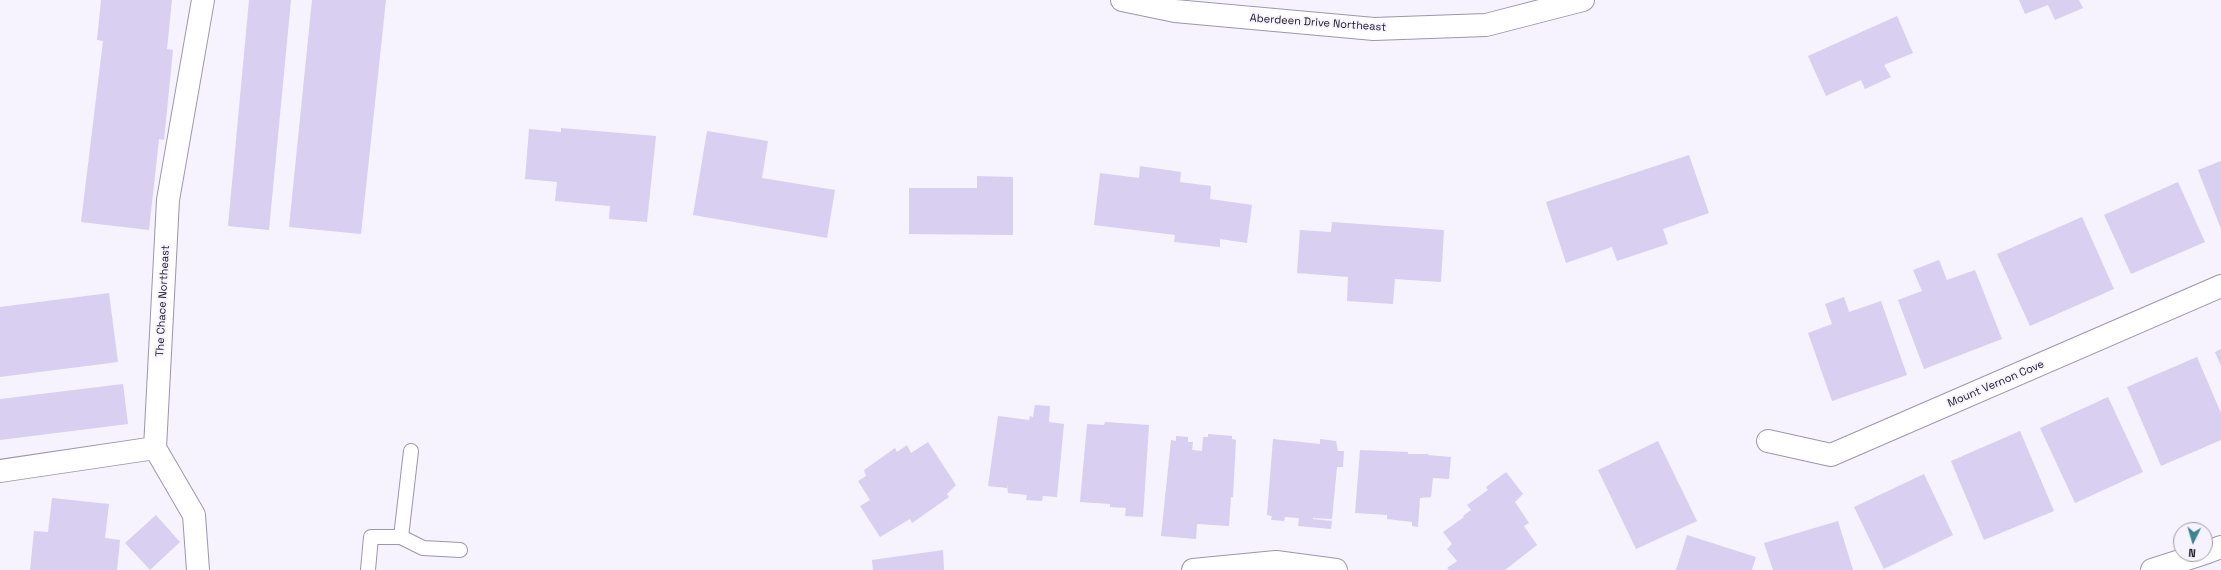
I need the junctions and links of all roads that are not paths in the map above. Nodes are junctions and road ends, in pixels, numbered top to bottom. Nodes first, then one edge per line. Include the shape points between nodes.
1 (203, 0) edge
2 (1122, 0) edge
3 (1584, 0) edge
4 (2221, 286) edge
5 (1768, 441) dead end
6 (155, 448) junction
7 (411, 451) dead end
8 (0, 471) edge
9 (401, 537) junction
10 (460, 550) dead end
11 (2177, 562) edge
12 (198, 570) edge
13 (368, 570) edge
14 (1193, 570) edge
15 (1336, 570) edge
16 (2152, 570) edge

1 - 6 street, The Chace Northeast via 168,200
2 - 3 street, Aberdeen Drive Northeast via 1175,11 1374,29 1486,24
4 - 5 street, Mount Vernon Cove via 1831,455
6 - 8 street
6 - 12 street via 194,515
7 - 9 lane
9 - 10 lane via 424,548
9 - 13 lane via 371,537
11 - 16 street
14 - 15 street via 1276,562

